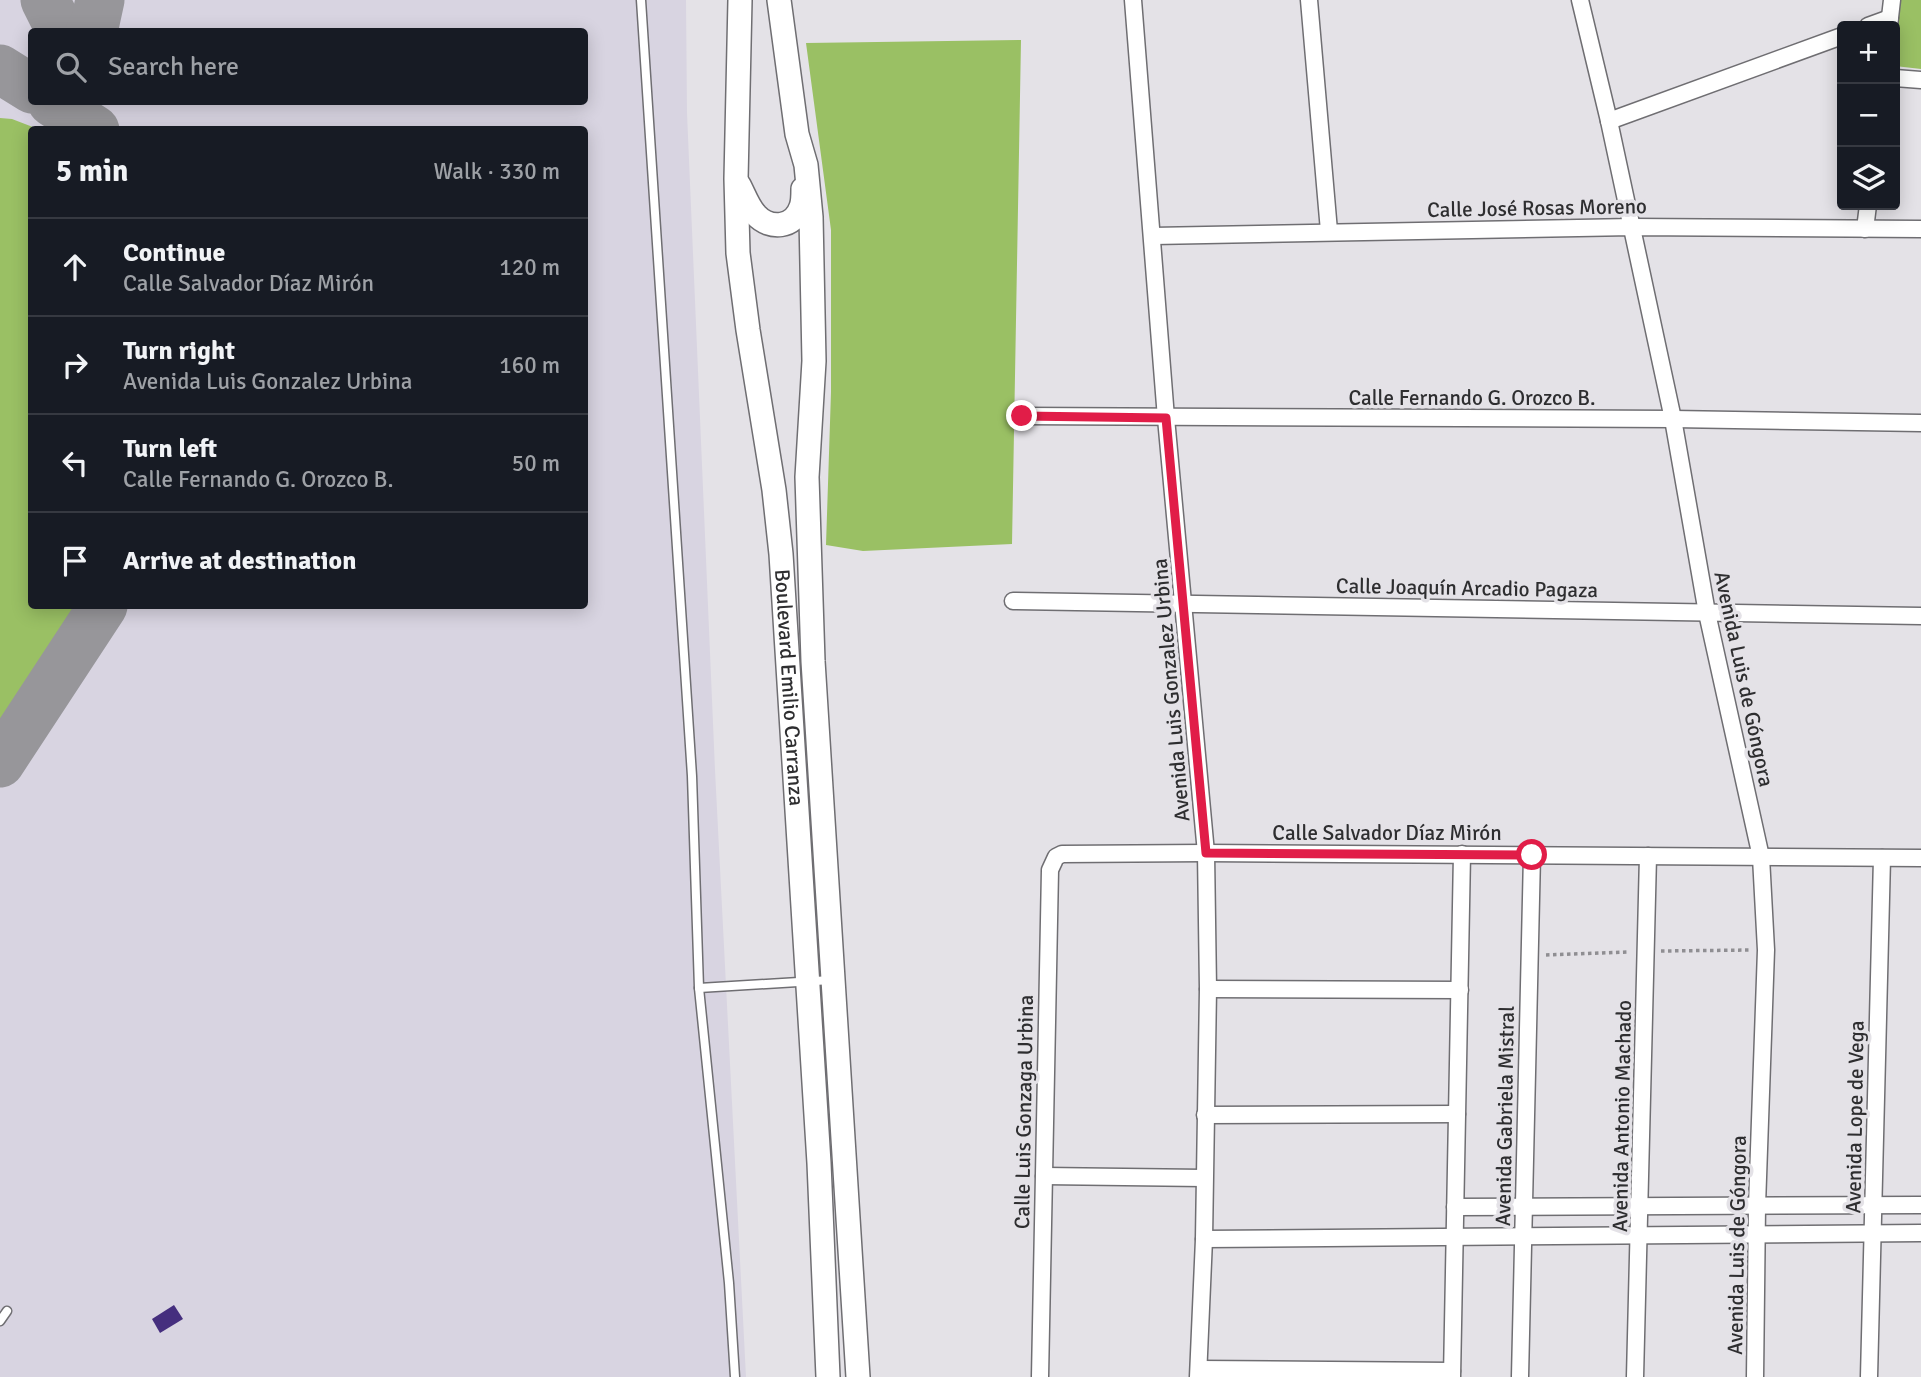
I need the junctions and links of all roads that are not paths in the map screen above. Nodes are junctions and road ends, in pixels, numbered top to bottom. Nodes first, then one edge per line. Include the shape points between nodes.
1 (640, 0) edge
2 (740, 0) edge
3 (779, 0) edge
4 (1133, 0) edge
5 (1309, 0) edge
6 (1580, 0) edge
7 (1892, 0) edge
8 (1889, 21) edge
9 (1837, 38) edge
10 (1900, 78) edge
11 (1921, 80) edge
12 (1609, 121) junction
13 (806, 165) junction
14 (736, 179) junction
15 (1867, 210) edge
16 (1632, 227) junction
17 (1865, 229) junction
18 (1921, 229) edge
19 (1329, 231) junction
20 (1153, 236) junction
21 (1022, 416) dead end
22 (1166, 418) junction
23 (1673, 419) junction
24 (1921, 423) edge
25 (1013, 601) dead end
26 (1185, 604) junction
27 (1707, 612) junction
28 (1921, 616) edge
29 (1206, 853) junction
30 (1062, 854) joint
31 (1462, 854) junction
32 (1532, 855) junction
33 (1648, 856) junction
34 (1761, 857) junction
35 (1882, 858) junction
36 (1921, 858) edge
37 (834, 980) junction
38 (808, 981) junction
39 (699, 988) junction
40 (1208, 989) junction
41 (1460, 990) junction
42 (1457, 1114) junction
43 (1205, 1115) junction
44 (1044, 1176) junction
45 (1204, 1178) junction
46 (1873, 1205) junction
47 (1921, 1205) edge
48 (1524, 1206) junction
49 (1640, 1206) junction
50 (1757, 1206) junction
51 (1455, 1207) junction
52 (1873, 1233) junction
53 (1921, 1233) edge
54 (1757, 1235) junction
55 (1640, 1236) junction
56 (1524, 1237) junction
57 (1454, 1238) junction
58 (1204, 1239) junction
59 (7, 1311) dead end
60 (0, 1321) edge
61 (1199, 1373) edge
62 (1452, 1374) edge
63 (735, 1377) edge
64 (828, 1377) edge
65 (858, 1377) edge
66 (1040, 1377) edge
67 (1520, 1377) edge
68 (1635, 1377) edge
69 (1755, 1377) edge
70 (1869, 1377) edge

1 - 39 lane via 692,776
2 - 14 street, Boulevard Emilio Carranza
3 - 13 street, Boulevard Emilio Carranza via 797,134
4 - 20 street, Avenida Luis Gonzalez Urbina
5 - 19 street
6 - 12 street, Avenida Luis de Góngora
7 - 8 street
9 - 12 street
10 - 11 street
12 - 16 street, Avenida Luis de Góngora
13 - 14 street via 801,206 786,225 773,226 754,213
13 - 37 street, Boulevard Emilio Carranza via 814,362 807,503
14 - 38 street, Boulevard Emilio Carranza via 738,253 780,554
15 - 17 street
16 - 17 street, Calle José Rosas Moreno
16 - 19 street, Calle José Rosas Moreno
16 - 23 street, Avenida Luis de Góngora
17 - 18 street, Calle José Rosas Moreno
19 - 20 street, Calle José Rosas Moreno
20 - 22 street, Avenida Luis Gonzalez Urbina
21 - 22 street, Calle Fernando G. Orozco B.
22 - 23 street, Calle Fernando G. Orozco B.
22 - 26 street, Avenida Luis Gonzalez Urbina
23 - 24 street, Calle Fernando G. Orozco B.
23 - 27 street, Avenida Luis de Góngora
25 - 26 street, Calle Joaquín Arcadio Pagaza
26 - 27 street, Calle Joaquín Arcadio Pagaza
26 - 29 street, Avenida Luis Gonzalez Urbina
27 - 28 street, Calle Joaquín Arcadio Pagaza
27 - 34 street, Avenida Luis de Góngora
29 - 30 street, Calle Salvador Díaz Mirón
29 - 31 street, Calle Salvador Díaz Mirón
29 - 40 street, Avenida Luis Gonzalez Urbina
30 - 44 street, Calle Luis Gonzaga Urbina via 1050,870
31 - 32 street, Calle Salvador Díaz Mirón
31 - 41 street
32 - 33 street, Calle Salvador Díaz Mirón
32 - 48 street, Avenida Gabriela Mistral
33 - 34 street, Calle Salvador Díaz Mirón
33 - 49 street, Avenida Antonio Machado
34 - 35 street, Calle Salvador Díaz Mirón
34 - 50 street, Avenida Luis de Góngora via 1766,950
35 - 36 street, Calle Salvador Díaz Mirón
35 - 46 street, Avenida Lope de Vega
37 - 38 lane
37 - 65 street, Boulevard Emilio Carranza
38 - 39 lane
38 - 64 street, Boulevard Emilio Carranza
39 - 63 lane
40 - 41 street
40 - 43 street, Avenida Luis Gonzalez Urbina
41 - 42 street
42 - 43 street
42 - 51 street
43 - 45 street, Avenida Luis Gonzalez Urbina
44 - 45 street
44 - 66 street, Calle Luis Gonzaga Urbina
45 - 58 street, Avenida Luis Gonzalez Urbina
46 - 47 street
46 - 50 street
46 - 52 street, Avenida Lope de Vega
48 - 49 street
48 - 51 street
48 - 56 street, Avenida Gabriela Mistral
49 - 50 street
49 - 55 street, Avenida Antonio Machado
50 - 54 street, Avenida Luis de Góngora
51 - 57 street
52 - 53 street
52 - 54 street
52 - 70 street, Avenida Lope de Vega
54 - 55 street
54 - 69 street, Avenida Luis de Góngora
55 - 56 street
55 - 68 street, Avenida Antonio Machado
56 - 57 street
56 - 67 street, Avenida Gabriela Mistral
57 - 58 street
57 - 62 street
58 - 61 street, Avenida Luis Gonzalez Urbina
59 - 60 lane
61 - 62 street

